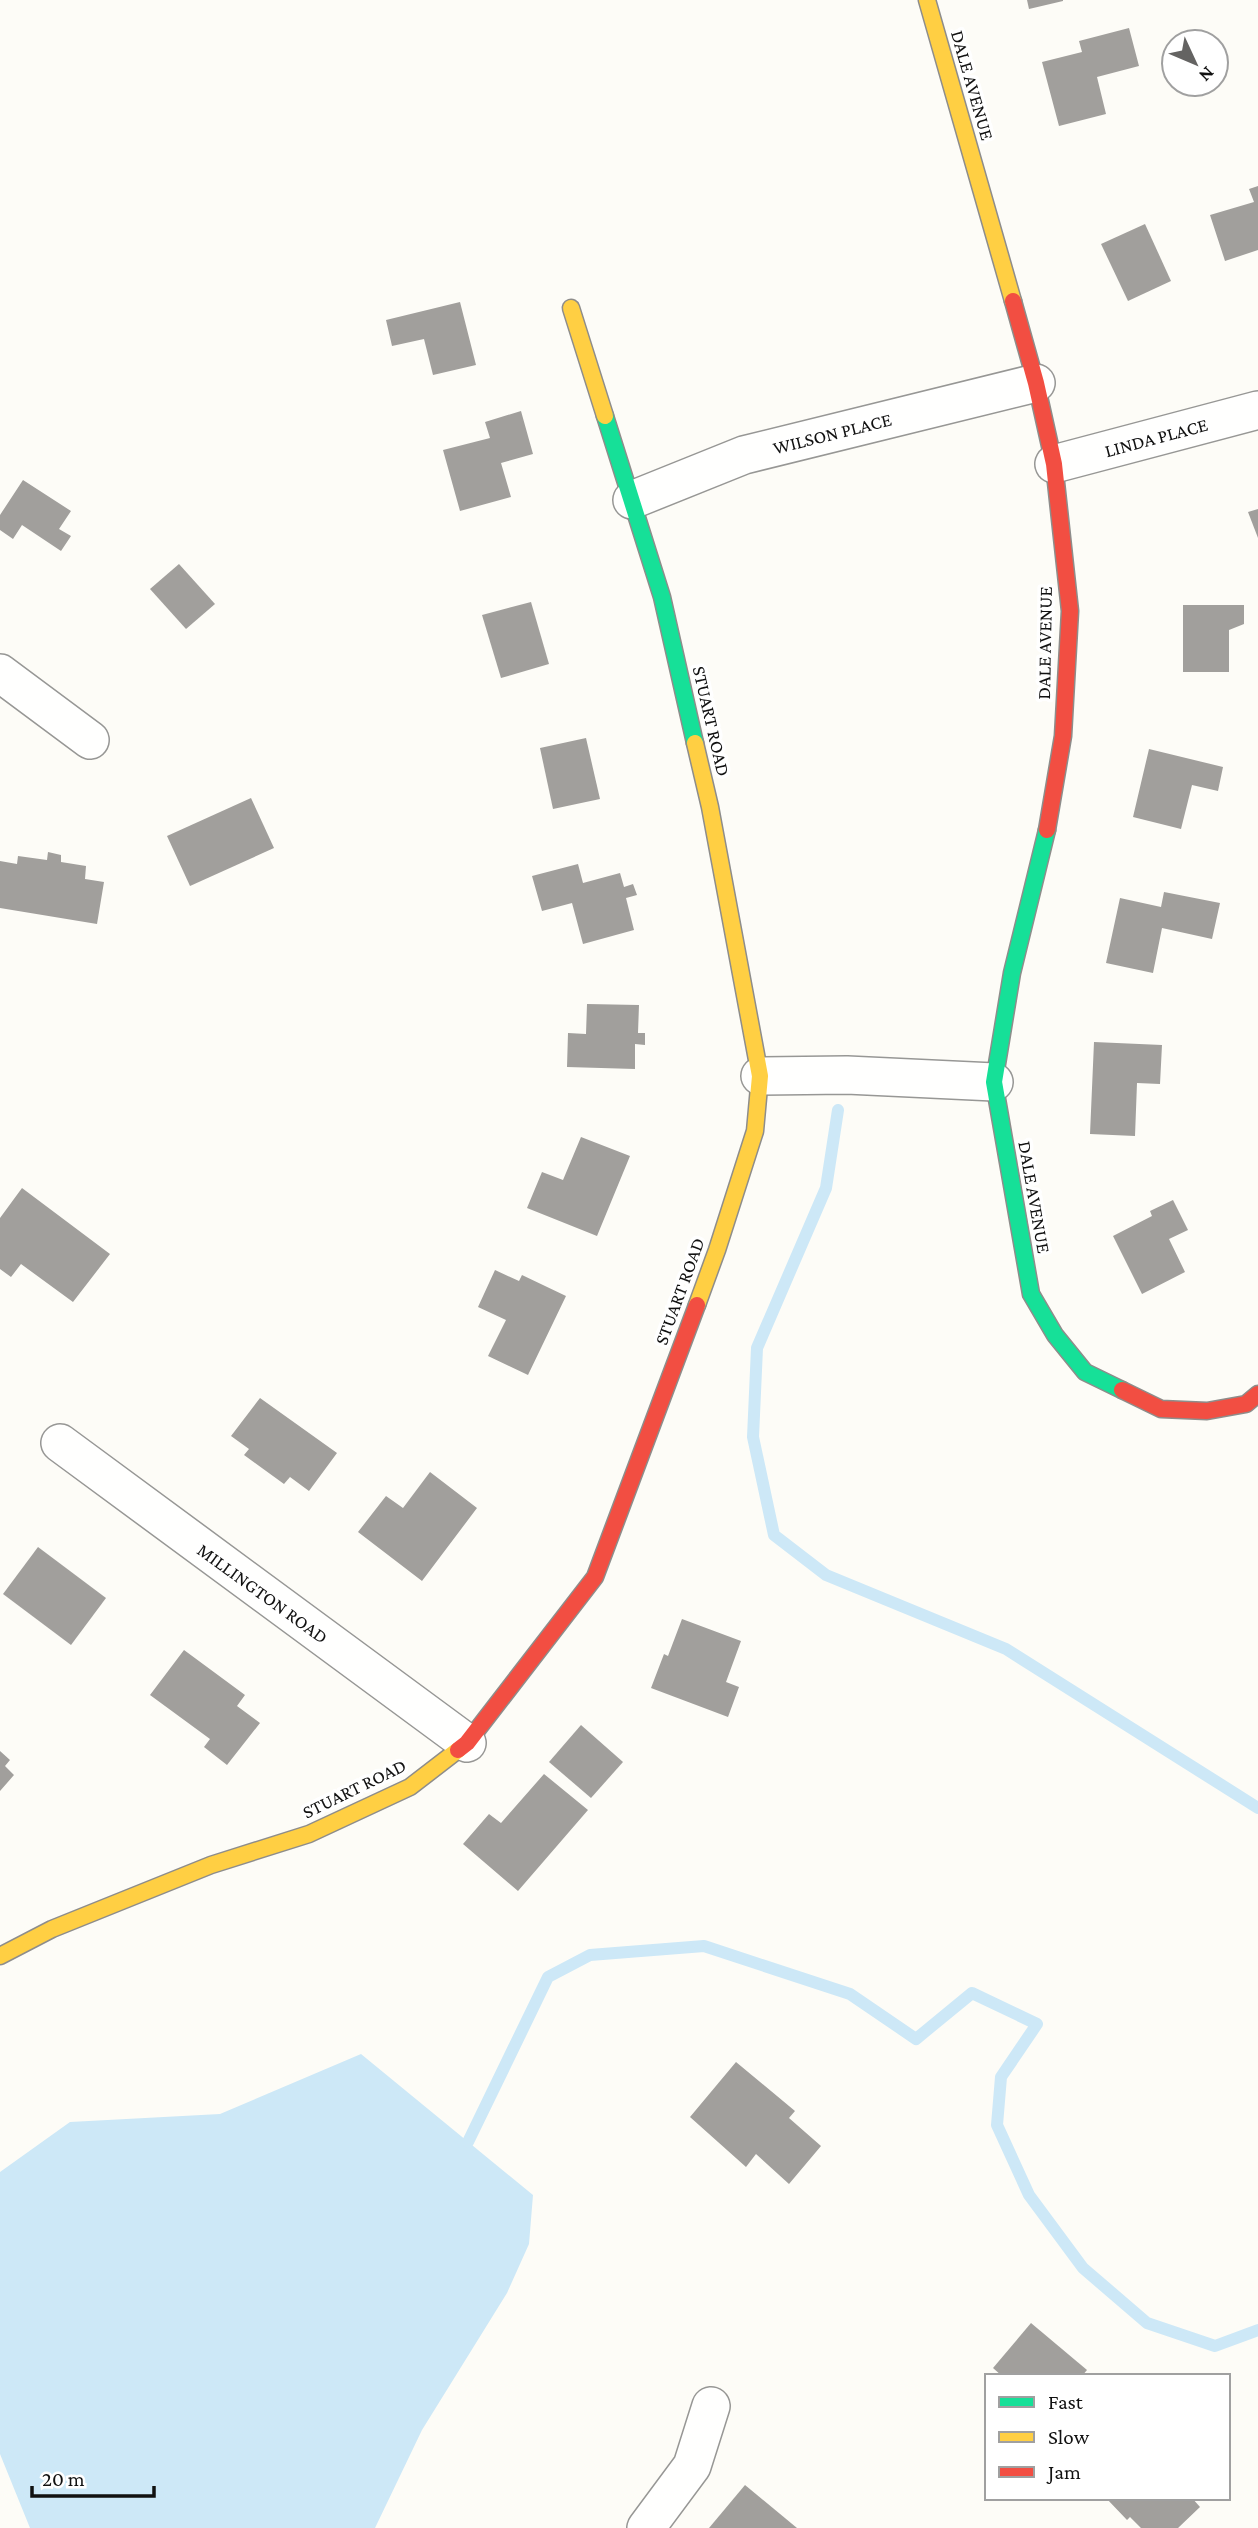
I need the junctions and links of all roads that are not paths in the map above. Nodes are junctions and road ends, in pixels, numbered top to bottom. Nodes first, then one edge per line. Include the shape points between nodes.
1 (927, 0) edge
2 (571, 308) dead end
3 (1037, 383) junction
4 (1258, 410) edge
5 (1054, 464) junction
6 (632, 500) junction
7 (0, 673) edge
8 (90, 740) dead end
9 (760, 1076) junction
10 (994, 1082) junction
11 (1258, 1394) edge
12 (60, 1443) dead end
13 (467, 1743) junction
14 (0, 1956) edge
15 (711, 2406) dead end
16 (646, 2528) edge

1 - 3 street, DALE AVENUE
2 - 6 street, STUART ROAD
3 - 5 street, DALE AVENUE
3 - 6 street, WILSON PLACE via 744,455
4 - 5 street, LINDA PLACE
5 - 10 street, DALE AVENUE via 1070,611 1063,736 1044,850 1012,973
6 - 9 street, STUART ROAD via 662,597 710,807
7 - 8 street
9 - 10 street
9 - 13 street, STUART ROAD via 755,1130 717,1250 595,1577
10 - 11 street, DALE AVENUE via 1031,1294 1055,1335 1085,1372 1161,1409 1208,1411 1246,1404
12 - 13 street, MILLINGTON ROAD
13 - 14 street, STUART ROAD via 410,1787 309,1834 211,1864 52,1929
15 - 16 street via 692,2466

